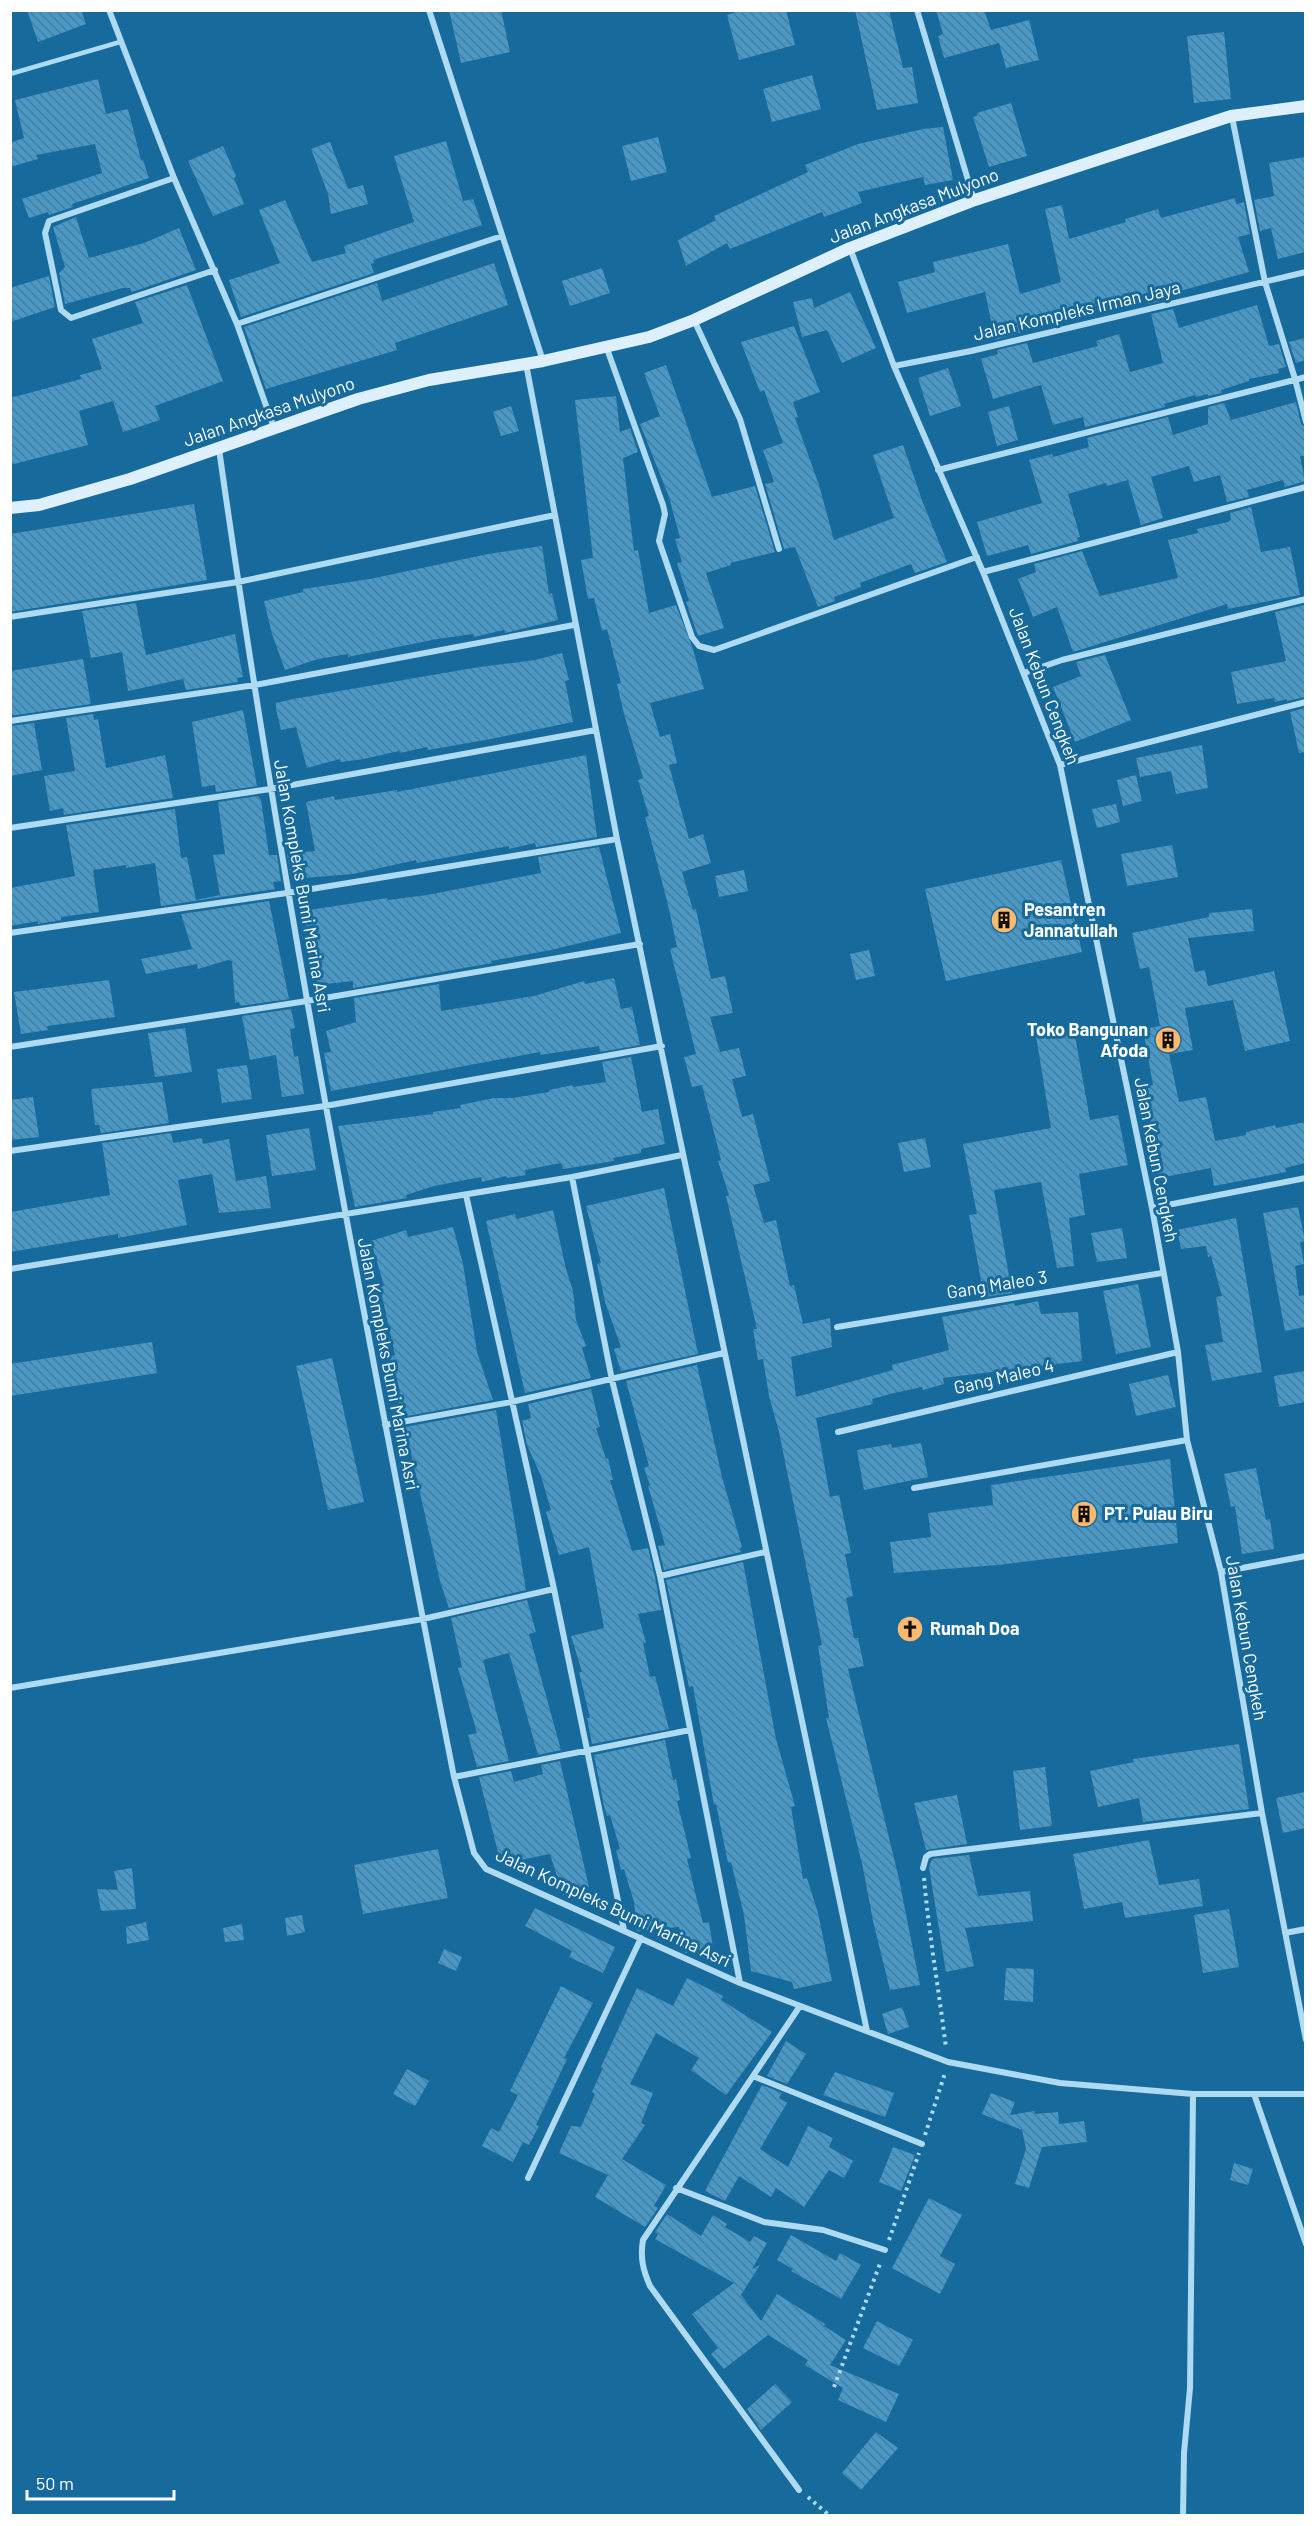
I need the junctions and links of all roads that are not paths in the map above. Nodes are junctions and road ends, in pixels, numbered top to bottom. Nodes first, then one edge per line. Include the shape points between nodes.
1 (110, 10) edge
2 (429, 10) edge
3 (917, 10) edge
4 (120, 42) junction
5 (10, 74) edge
6 (1305, 106) edge
7 (1231, 116) junction
8 (174, 177) junction
9 (975, 200) junction
10 (502, 236) junction
11 (850, 248) junction
12 (215, 270) junction
13 (1305, 273) edge
14 (1265, 282) junction
15 (694, 320) junction
16 (237, 324) junction
17 (606, 346) junction
18 (543, 362) junction
19 (526, 364) junction
20 (894, 366) junction
21 (1305, 377) edge
22 (1295, 380) junction
23 (1305, 422) edge
24 (275, 429) junction
25 (219, 449) junction
26 (938, 471) junction
27 (1305, 487) edge
28 (10, 508) edge
29 (555, 515) junction
30 (779, 549) dead end
31 (977, 557) junction
32 (984, 572) junction
33 (238, 582) junction
34 (1305, 599) edge
35 (10, 617) edge
36 (574, 625) junction
37 (1024, 673) junction
38 (255, 685) junction
39 (1305, 702) edge
40 (10, 721) edge
41 (596, 730) junction
42 (1060, 765) junction
43 (270, 789) junction
44 (10, 828) edge
45 (617, 839) junction
46 (287, 893) junction
47 (10, 933) edge
48 (640, 944) junction
49 (307, 1001) junction
50 (662, 1046) junction
51 (10, 1047) edge
52 (325, 1106) junction
53 (10, 1151) edge
54 (682, 1155) junction
55 (572, 1178) junction
56 (1305, 1178) edge
57 (466, 1194) junction
58 (1152, 1208) junction
59 (344, 1214) junction
60 (10, 1269) edge
61 (1162, 1273) junction
62 (837, 1327) dead end
63 (1178, 1352) junction
64 (724, 1353) junction
65 (612, 1380) junction
66 (512, 1402) junction
67 (385, 1425) junction
68 (838, 1432) dead end
69 (1187, 1440) junction
70 (914, 1488) dead end
71 (765, 1552) junction
72 (1305, 1556) edge
73 (1221, 1572) junction
74 (660, 1576) junction
75 (554, 1589) junction
76 (423, 1619) junction
77 (10, 1688) edge
78 (690, 1730) junction
79 (585, 1749) junction
80 (454, 1778) junction
81 (1262, 1813) junction
82 (923, 1868) dead end
83 (1305, 1929) edge
84 (624, 1930) junction
85 (1285, 1933) junction
86 (641, 1938) junction
87 (740, 1983) junction
88 (800, 2006) junction
89 (867, 2031) junction
90 (1305, 2040) edge
91 (753, 2076) junction
92 (1194, 2094) junction
93 (1254, 2094) junction
94 (1305, 2094) edge
95 (922, 2144) dead end
96 (528, 2178) dead end
97 (676, 2188) junction
98 (1305, 2244) edge
99 (885, 2250) dead end
100 (800, 2490) road end
101 (1183, 2516) edge

1 - 4 street
2 - 10 street
3 - 9 street
4 - 5 lane
4 - 8 street
6 - 7 main road, Jalan Angkasa Mulyono
7 - 9 main road, Jalan Angkasa Mulyono
7 - 14 street
8 - 12 street
8 - 12 street via 49,220 45,232 61,310 71,318
9 - 11 main road, Jalan Angkasa Mulyono
10 - 16 street
10 - 18 street
11 - 15 main road, Jalan Angkasa Mulyono
11 - 20 street, Jalan Kebun Cengkeh
12 - 16 street
13 - 14 street, Jalan Kompleks Irman Jaya
14 - 20 street, Jalan Kompleks Irman Jaya
14 - 22 street
15 - 17 main road, Jalan Angkasa Mulyono via 649,337
15 - 30 street via 740,419
16 - 24 street
17 - 18 main road, Jalan Angkasa Mulyono
17 - 31 street via 663,505 659,541 692,637 699,646 714,650
18 - 19 main road, Jalan Angkasa Mulyono
19 - 24 main road, Jalan Angkasa Mulyono via 419,383 358,399
19 - 29 street
20 - 26 street, Jalan Kebun Cengkeh
21 - 22 street
22 - 23 street
22 - 26 street
24 - 25 main road, Jalan Angkasa Mulyono
25 - 28 main road, Jalan Angkasa Mulyono via 39,505
25 - 33 street, Jalan Kompleks Bumi Marina Asri
26 - 31 street, Jalan Kebun Cengkeh
27 - 32 street
29 - 33 street
29 - 36 street
31 - 32 street, Jalan Kebun Cengkeh
32 - 37 street, Jalan Kebun Cengkeh
33 - 35 street
33 - 38 street, Jalan Kompleks Bumi Marina Asri
34 - 37 street
36 - 38 street
36 - 41 street
37 - 42 street, Jalan Kebun Cengkeh
38 - 40 street
38 - 43 street, Jalan Kompleks Bumi Marina Asri
39 - 42 street
41 - 43 street
41 - 45 street
42 - 58 street, Jalan Kebun Cengkeh
43 - 44 street
43 - 46 street, Jalan Kompleks Bumi Marina Asri
45 - 46 street
45 - 48 street
46 - 47 street
46 - 49 street, Jalan Kompleks Bumi Marina Asri
48 - 49 street
48 - 50 street
49 - 51 street
49 - 52 street, Jalan Kompleks Bumi Marina Asri
50 - 52 street
50 - 54 street
52 - 53 street
52 - 59 street, Jalan Kompleks Bumi Marina Asri
54 - 55 street
54 - 64 street
55 - 57 street
55 - 65 street
56 - 58 street
57 - 59 street
57 - 66 street
58 - 61 street, Jalan Kebun Cengkeh
59 - 60 street
59 - 67 street, Jalan Kompleks Bumi Marina Asri
61 - 62 street, Gang Maleo 3
61 - 63 street, Jalan Kebun Cengkeh
63 - 68 street, Gang Maleo 4
63 - 69 street, Jalan Kebun Cengkeh
64 - 65 street
64 - 71 street
65 - 66 street
65 - 74 street
66 - 67 street
66 - 75 street
67 - 76 street, Jalan Kompleks Bumi Marina Asri
69 - 70 street
69 - 73 street, Jalan Kebun Cengkeh
71 - 74 street
71 - 89 street
72 - 73 street
73 - 81 street, Jalan Kebun Cengkeh
74 - 78 street
75 - 76 street
75 - 79 street
76 - 77 street
76 - 80 street, Jalan Kompleks Bumi Marina Asri
78 - 79 street
78 - 87 street
79 - 80 street
79 - 84 street
80 - 84 street, Jalan Kompleks Bumi Marina Asri via 474,1853 486,1869
81 - 82 street via 930,1854
81 - 85 street, Jalan Kebun Cengkeh
83 - 85 street
84 - 86 street, Jalan Kompleks Bumi Marina Asri
85 - 90 street, Jalan Kebun Cengkeh
86 - 87 street, Jalan Kompleks Bumi Marina Asri
86 - 96 street
87 - 88 street, Jalan Kompleks Bumi Marina Asri
88 - 89 street, Jalan Kompleks Bumi Marina Asri
88 - 91 street
89 - 92 street, Jalan Kompleks Bumi Marina Asri via 948,2062 998,2073 1060,2083
91 - 95 street
91 - 97 street
92 - 93 street, Jalan Kompleks Bumi Marina Asri
92 - 101 street via 1190,2388
93 - 94 street, Jalan Kompleks Bumi Marina Asri
93 - 98 street
97 - 99 street via 764,2222 823,2230
97 - 100 street via 643,2240 643,2270 650,2286

